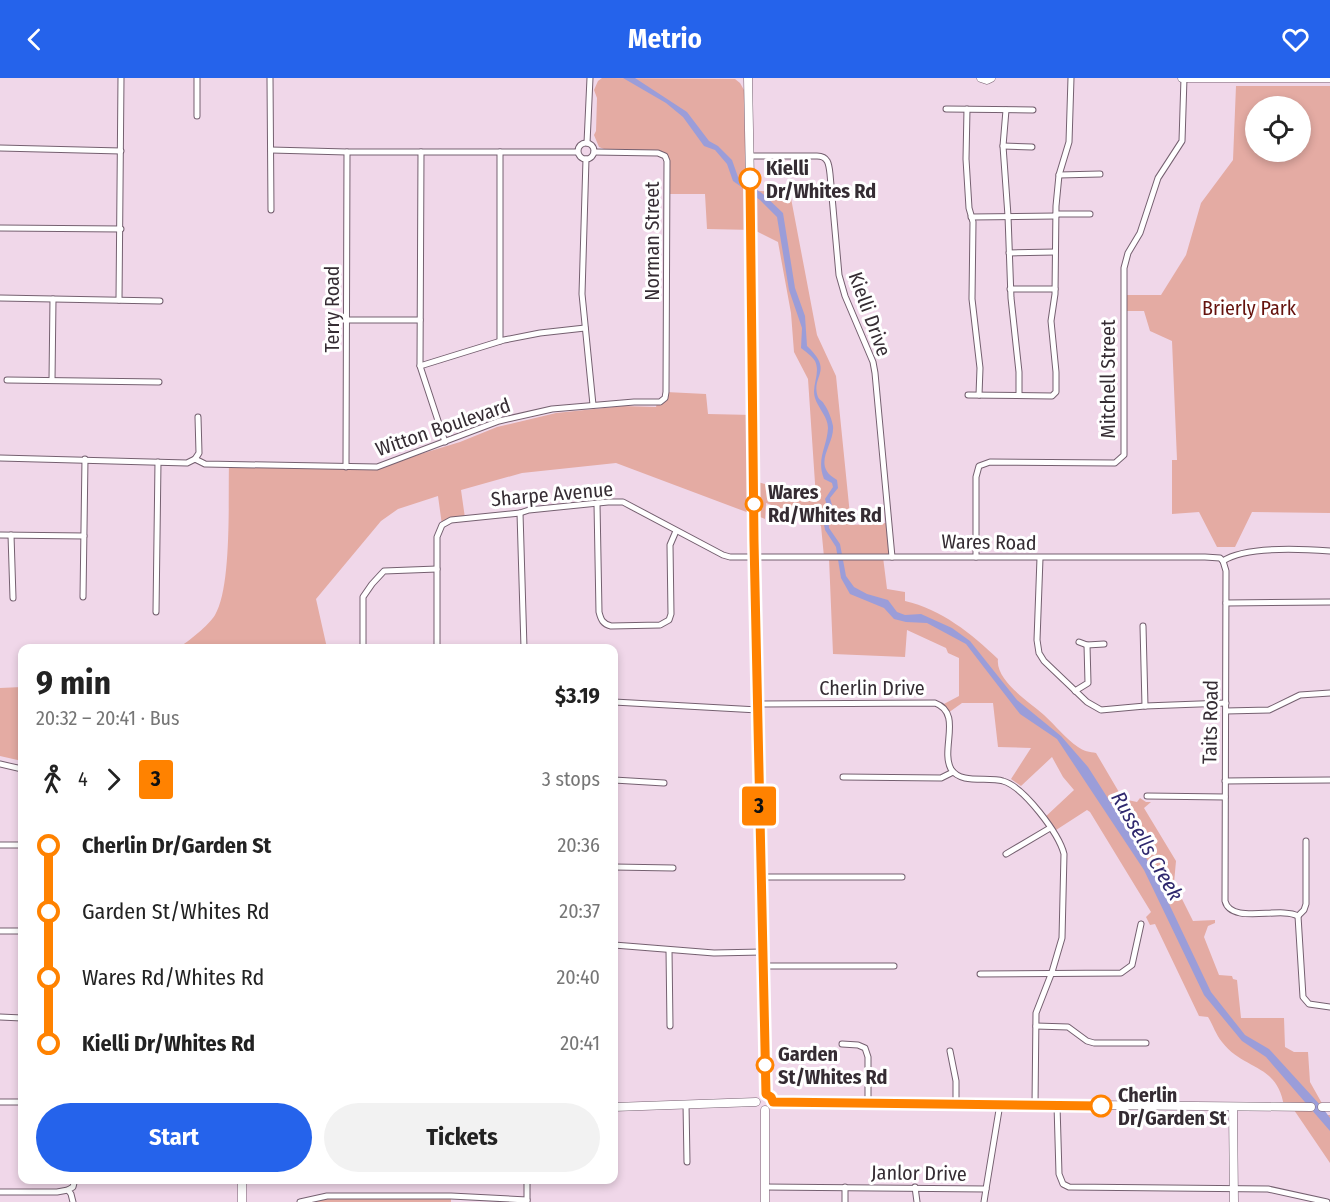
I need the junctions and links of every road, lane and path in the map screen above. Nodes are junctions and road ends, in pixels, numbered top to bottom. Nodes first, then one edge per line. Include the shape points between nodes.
1 (121, 78) edge
2 (197, 78) edge
3 (270, 78) edge
4 (590, 78) edge
5 (748, 78) edge
6 (981, 78) edge
7 (991, 78) edge
8 (1071, 78) edge
9 (1183, 78) edge
10 (1309, 78) edge
11 (1330, 78) edge
12 (946, 109) dead end
13 (968, 109) junction
14 (1006, 110) junction
15 (1034, 110) dead end
16 (196, 116) dead end
17 (587, 143) junction
18 (1003, 146) junction
19 (1032, 147) dead end
20 (0, 148) edge
21 (271, 150) junction
22 (121, 151) junction
23 (347, 152) junction
24 (421, 152) junction
25 (500, 152) junction
26 (577, 152) junction
27 (594, 152) junction
28 (749, 156) junction
29 (586, 159) junction
30 (1100, 174) dead end
31 (1059, 175) junction
32 (750, 182) joint
33 (750, 209) joint
34 (271, 210) dead end
35 (1090, 214) dead end
36 (1056, 215) junction
37 (1008, 216) junction
38 (972, 218) junction
39 (0, 228) edge
40 (121, 229) junction
41 (1055, 252) junction
42 (1009, 253) junction
43 (1010, 289) junction
44 (1055, 289) junction
45 (0, 298) edge
46 (53, 299) junction
47 (119, 300) junction
48 (160, 301) dead end
49 (347, 320) junction
50 (420, 320) junction
51 (585, 328) junction
52 (500, 341) junction
53 (420, 366) junction
54 (7, 380) dead end
55 (52, 380) junction
56 (159, 382) dead end
57 (968, 395) dead end
58 (979, 395) junction
59 (1019, 395) junction
60 (665, 398) joint
61 (593, 405) junction
62 (198, 417) dead end
63 (445, 442) junction
64 (0, 458) edge
65 (85, 459) junction
66 (195, 459) junction
67 (158, 462) junction
68 (346, 466) junction
69 (597, 504) junction
70 (520, 513) junction
71 (676, 531) junction
72 (0, 535) edge
73 (11, 535) junction
74 (84, 536) junction
75 (1330, 551) edge
76 (754, 557) junction
77 (892, 557) junction
78 (976, 557) junction
79 (1040, 558) junction
80 (1223, 561) junction
81 (437, 569) junction
82 (83, 597) dead end
83 (13, 598) dead end
84 (1330, 602) edge
85 (1226, 603) junction
86 (156, 612) dead end
87 (1143, 626) dead end
88 (1079, 642) dead end
89 (363, 644) edge
90 (437, 644) edge
91 (524, 644) edge
92 (1104, 644) dead end
93 (1088, 645) junction
94 (1075, 691) junction
95 (1330, 693) edge
96 (618, 702) edge
97 (1226, 703) junction
98 (1145, 706) junction
99 (758, 707) junction
100 (1226, 711) junction
101 (0, 764) edge
102 (18, 768) edge
103 (953, 772) junction
104 (843, 777) dead end
105 (618, 780) edge
106 (1330, 780) edge
107 (1225, 781) junction
108 (664, 783) dead end
109 (1147, 796) dead end
110 (1225, 797) junction
111 (1050, 828) junction
112 (1306, 841) dead end
113 (0, 845) edge
114 (18, 845) edge
115 (1006, 854) dead end
116 (618, 867) edge
117 (673, 868) dead end
118 (760, 877) junction
119 (902, 877) dead end
120 (1298, 916) junction
121 (1141, 924) dead end
122 (0, 931) edge
123 (18, 931) edge
124 (618, 945) edge
125 (669, 950) junction
126 (762, 952) junction
127 (762, 966) junction
128 (894, 966) dead end
129 (1052, 972) junction
130 (980, 974) dead end
131 (1330, 1007) edge
132 (0, 1017) edge
133 (18, 1017) edge
134 (670, 1026) dead end
135 (1036, 1026) junction
136 (1146, 1043) dead end
137 (842, 1044) dead end
138 (950, 1051) dead end
139 (766, 1094) junction
140 (0, 1102) edge
141 (18, 1102) edge
142 (756, 1102) junction
143 (773, 1102) junction
144 (686, 1104) junction
145 (868, 1104) junction
146 (956, 1104) junction
147 (1000, 1104) junction
148 (1035, 1105) junction
149 (1057, 1106) junction
150 (618, 1107) edge
151 (1233, 1107) junction
152 (1320, 1107) edge
153 (765, 1110) junction
154 (687, 1162) dead end
155 (74, 1184) edge
156 (242, 1184) edge
157 (527, 1184) edge
158 (765, 1187) junction
159 (845, 1187) junction
160 (915, 1187) junction
161 (986, 1189) junction
162 (68, 1190) junction
163 (1235, 1190) junction
164 (0, 1192) edge
165 (451, 1199) edge
166 (527, 1201) edge
167 (74, 1202) edge
168 (242, 1202) edge
169 (300, 1202) edge
170 (765, 1202) edge
171 (845, 1202) edge
172 (916, 1202) edge
173 (984, 1202) edge
174 (1234, 1202) edge
175 (1327, 1202) edge

1 - 22 street
2 - 16 street
3 - 21 street
4 - 17 street
5 - 28 street
6 - 7 street
8 - 31 street via 1069,142
9 - 10 street
9 - 78 street, Mitchell Street via 1182,141 1158,178 1124,268 1124,455 1110,463 990,462 979,466
10 - 11 street
12 - 13 street
13 - 14 street
13 - 38 street via 966,159
14 - 15 street
14 - 18 street
17 - 26 street
17 - 27 street
18 - 19 street
18 - 37 street
20 - 22 street
21 - 23 street
21 - 34 street
22 - 40 street
23 - 24 street
23 - 49 street, Terry Road
24 - 25 street
24 - 50 street
25 - 26 street
25 - 52 street
26 - 29 street
27 - 29 street
27 - 60 street, Norman Street via 658,153 667,161
28 - 32 street
28 - 77 street, Kielli Drive via 822,156 827,160 839,275 875,373
29 - 51 street via 582,266
30 - 31 street
31 - 36 street
32 - 33 street
33 - 76 street
35 - 36 street
36 - 37 street
36 - 41 street
37 - 38 street
37 - 42 street
38 - 58 street via 972,299
39 - 40 street
40 - 47 street
41 - 42 street
41 - 44 street
42 - 43 street
43 - 44 street
43 - 59 street
44 - 59 street via 1051,321 1056,392 1052,396
45 - 46 street
46 - 47 street
46 - 55 street
47 - 48 street
49 - 50 street
49 - 68 street, Terry Road
50 - 53 street
51 - 52 street
51 - 61 street
52 - 53 street
53 - 63 street
54 - 55 street
55 - 56 street
57 - 58 street
58 - 59 street
60 - 61 street, Witton Boulevard via 657,403
61 - 63 street, Witton Boulevard via 499,421
62 - 66 street via 199,453
63 - 68 street, Witton Boulevard via 384,466
64 - 65 street, Witton Boulevard
65 - 67 street, Witton Boulevard
65 - 74 street
66 - 67 street, Witton Boulevard via 187,463
66 - 68 street, Witton Boulevard via 205,464
67 - 86 street
69 - 70 street, Sharpe Avenue
69 - 71 street, Sharpe Avenue via 622,502
69 - 71 street via 599,612 603,622 611,626 660,625 669,620 670,545
70 - 81 street, Sharpe Avenue via 446,522 438,531
70 - 91 street
71 - 76 street, Sharpe Avenue via 723,555
72 - 73 street
73 - 74 street
73 - 83 street
74 - 82 street
75 - 80 street via 1248,552
76 - 77 street, Wares Road
76 - 99 street
77 - 78 street, Wares Road
78 - 79 street, Wares Road
79 - 80 street, Wares Road via 1205,557
79 - 94 street via 1039,653
80 - 85 street, Taits Road
81 - 89 street via 384,572 372,584 363,597
81 - 90 street, Sharpe Avenue
84 - 85 street
85 - 97 street, Taits Road
87 - 98 street
88 - 93 street
92 - 93 street
93 - 94 street via 1088,683
94 - 98 street via 1101,710
95 - 100 street via 1300,694 1269,710
96 - 99 street, Cherlin Drive
97 - 98 street
97 - 100 street, Taits Road
99 - 103 street, Cherlin Drive via 935,703 945,708 949,718 948,760
99 - 118 street
100 - 107 street, Taits Road
101 - 102 street
103 - 104 street via 941,778
103 - 111 street via 963,778 1011,784
105 - 108 street
106 - 107 street
107 - 110 street, Taits Road
109 - 110 street
110 - 120 street, Taits Road via 1227,906 1243,914
111 - 115 street
111 - 129 street via 1062,845 1065,864 1062,938
112 - 120 street via 1306,904
113 - 114 street
116 - 117 street
118 - 119 street
118 - 126 street
120 - 131 street via 1303,997 1309,1004
121 - 129 street via 1132,965 1127,970
122 - 123 street
124 - 125 street
125 - 126 street
125 - 134 street
126 - 127 street
127 - 128 street
127 - 139 street
129 - 130 street
129 - 135 street via 1036,1013
132 - 133 street
135 - 136 street via 1068,1027 1094,1043
135 - 148 street
137 - 145 street via 865,1048
138 - 146 street
139 - 142 street via 758,1096
139 - 143 street
140 - 141 street
142 - 144 street
142 - 153 street
143 - 145 street
143 - 153 street
144 - 150 street
144 - 154 street
145 - 146 street
146 - 147 street
147 - 148 street
147 - 161 street, Janlor Drive
148 - 149 street
149 - 151 street
149 - 163 street via 1060,1179 1066,1186
151 - 152 street
151 - 163 street
153 - 158 street
155 - 162 street
156 - 168 street
157 - 166 street
158 - 159 street, Janlor Drive
158 - 170 street
159 - 160 street, Janlor Drive
159 - 171 street
160 - 161 street, Janlor Drive
160 - 172 street
161 - 173 street
162 - 164 street
162 - 167 street
163 - 174 street
163 - 175 street via 1268,1189
165 - 166 street
165 - 169 street via 327,1196

